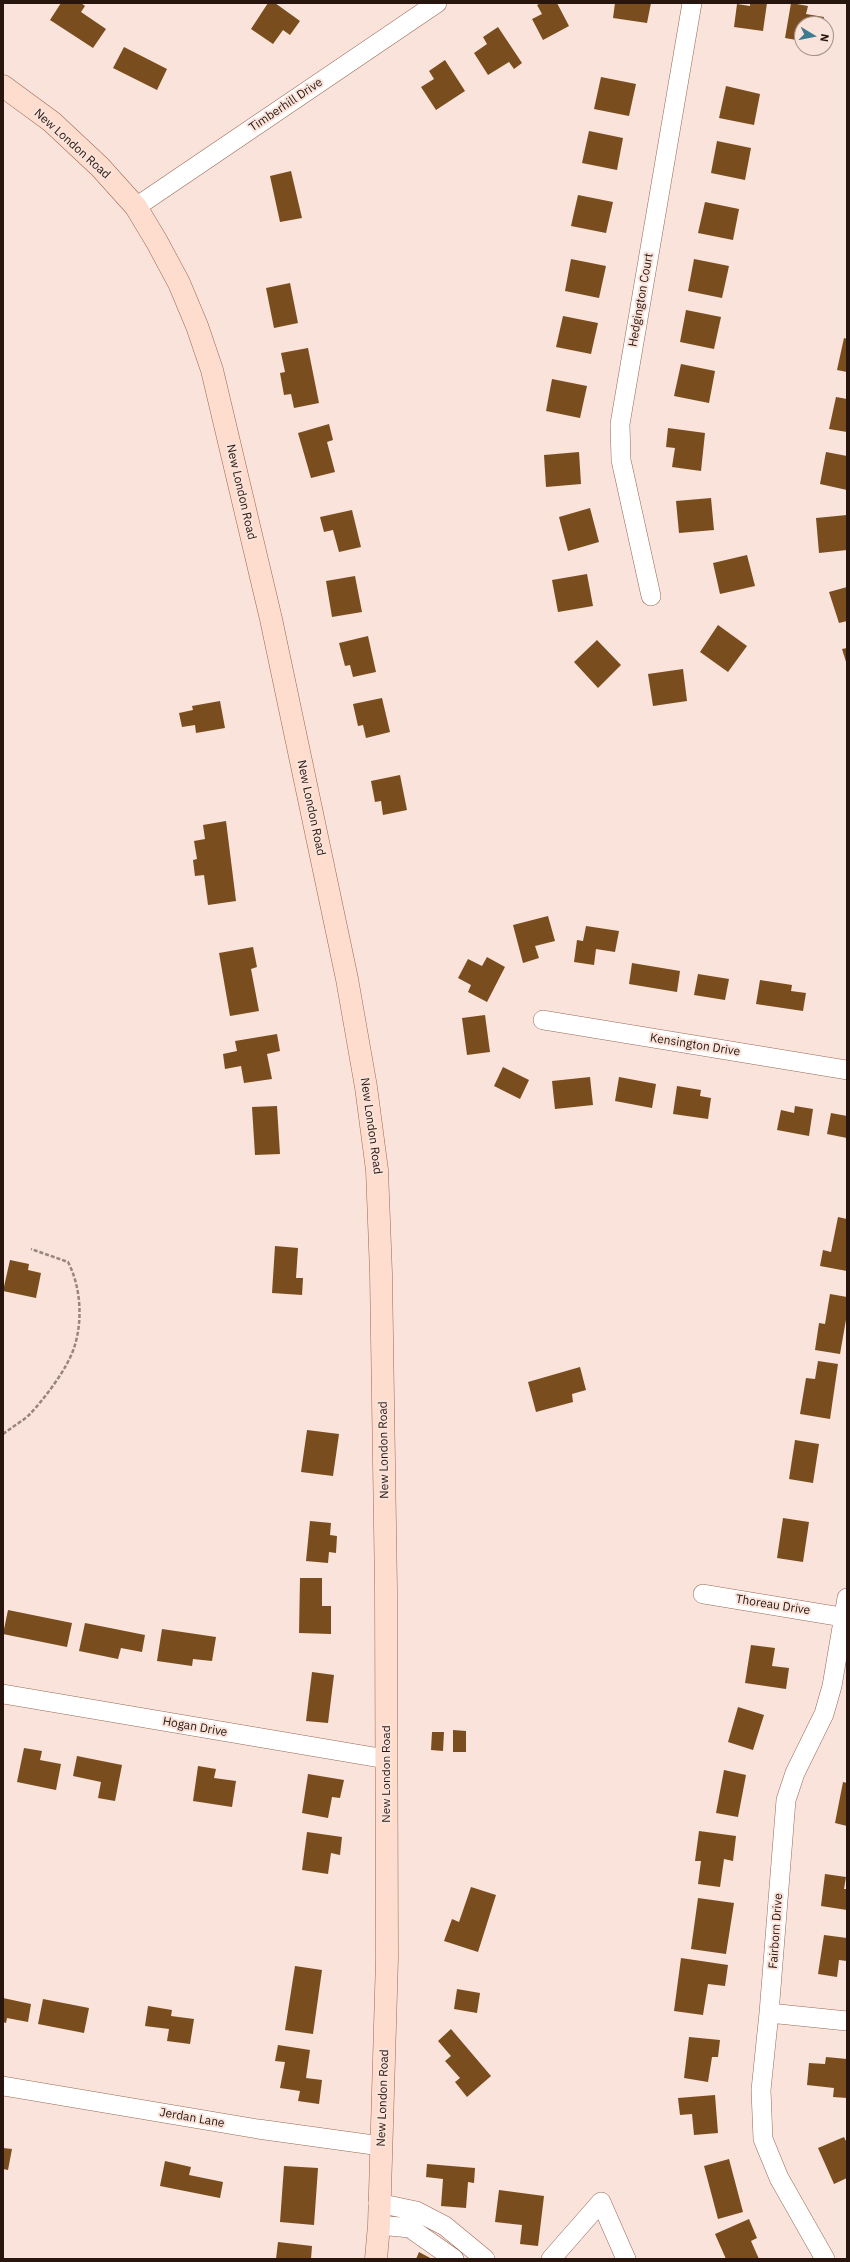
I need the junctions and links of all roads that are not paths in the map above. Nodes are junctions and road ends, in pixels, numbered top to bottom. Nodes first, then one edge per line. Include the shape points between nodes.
1 (437, 3) edge
2 (692, 3) edge
3 (3, 86) edge
4 (136, 207) junction
5 (651, 596) dead end
6 (543, 1020) dead end
7 (847, 1070) edge
8 (703, 1594) dead end
9 (847, 1598) edge
10 (842, 1617) junction
11 (3, 1694) edge
12 (386, 1759) junction
13 (770, 2013) junction
14 (847, 2021) edge
15 (3, 2086) edge
16 (381, 2146) junction
17 (378, 2203) junction
18 (379, 2225) junction
19 (376, 2259) edge
20 (454, 2259) edge
21 (485, 2259) edge
22 (551, 2259) edge
23 (626, 2259) edge
24 (825, 2259) edge

1 - 4 street, Timberhill Drive
2 - 5 street, Hedgington Court via 620,424 621,460
3 - 4 street, New London Road via 57,127 100,167
4 - 12 street, New London Road via 179,283 212,370 274,634 348,980 366,1087 377,1170 381,1273
6 - 7 street, Kensington Drive
8 - 10 street, Thoreau Drive
9 - 10 street, Fairborn Drive
10 - 13 street, Fairborn Drive via 832,1686 824,1714 795,1773 786,1800
11 - 12 street, Hogan Drive
12 - 16 street, New London Road via 388,1959
13 - 14 street
13 - 24 street, Fairborn Drive via 761,2090 763,2139 779,2178
15 - 16 street, Jerdan Lane via 258,2129
16 - 17 street, New London Road
17 - 18 street, New London Road
17 - 21 street via 416,2211 445,2226
18 - 19 street, New London Road
18 - 20 street via 410,2228
22 - 23 street via 601,2202

